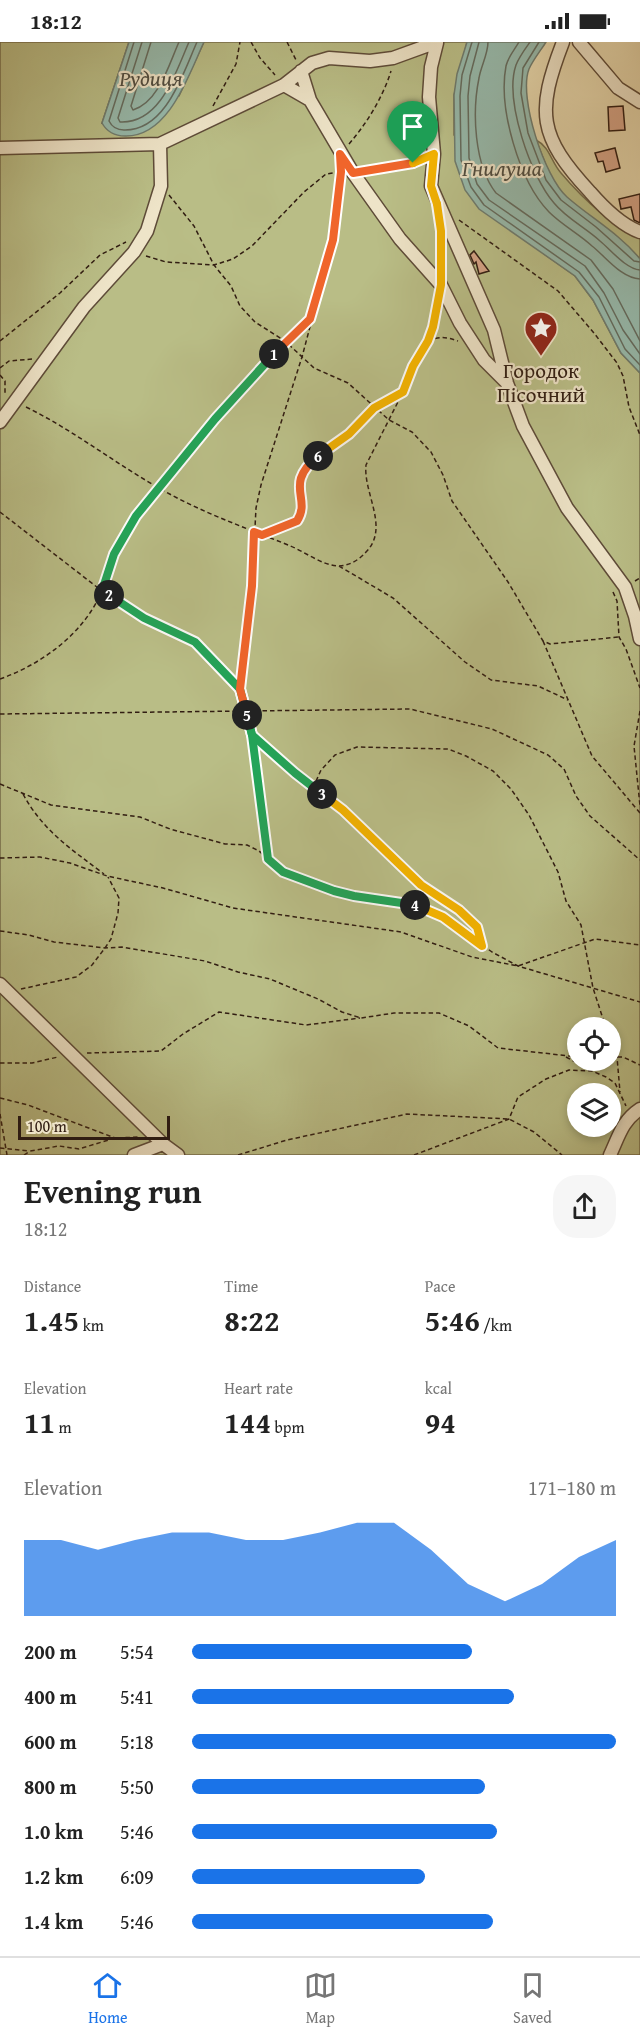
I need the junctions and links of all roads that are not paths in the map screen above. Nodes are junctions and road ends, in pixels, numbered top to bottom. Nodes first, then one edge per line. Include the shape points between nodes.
1 (437, 42) edge
2 (563, 42) edge
3 (579, 42) edge
4 (301, 71) junction
5 (284, 85) junction
6 (310, 100) junction
7 (640, 102) edge
8 (160, 144) junction
9 (0, 148) edge
10 (640, 232) edge
11 (507, 383) junction
12 (3, 418) edge
13 (640, 639) edge
14 (3, 987) edge
15 (635, 1112) edge
16 (163, 1144) junction
17 (134, 1155) edge
18 (178, 1155) edge
19 (610, 1155) edge

1 - 4 street via 393,58 329,58
1 - 11 street via 430,68 434,154 431,186 494,330
2 - 10 street via 544,106 555,150 601,205
3 - 7 street via 618,88
4 - 5 street
4 - 6 street
5 - 6 street
5 - 8 street
6 - 11 street via 353,173 400,239 441,285 484,360
8 - 9 street
8 - 12 street via 161,186 147,231 84,307
11 - 13 street via 523,426 567,508 625,587
14 - 16 street
15 - 19 street via 617,1134
16 - 17 street
16 - 18 street

